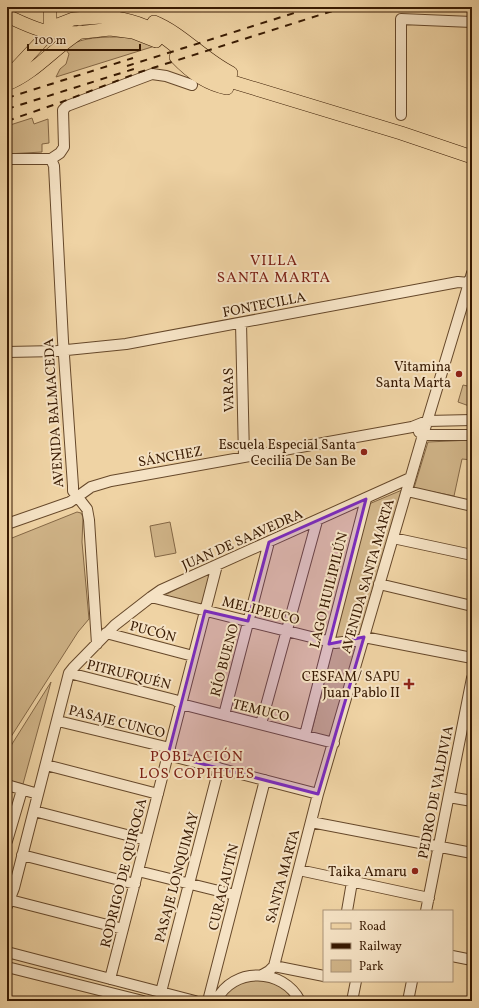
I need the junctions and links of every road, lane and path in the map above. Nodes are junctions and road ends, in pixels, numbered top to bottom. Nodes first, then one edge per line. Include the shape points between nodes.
1 (50, 7) edge
2 (7, 16) edge
3 (472, 22) edge
4 (109, 23) junction
5 (50, 32) junction
6 (80, 32) junction
7 (7, 78) edge
8 (7, 84) edge
9 (192, 85) dead end
10 (267, 93) junction
11 (401, 115) dead end
12 (472, 157) edge
13 (7, 159) edge
14 (51, 159) junction
15 (471, 278) edge
16 (241, 323) junction
17 (64, 350) junction
18 (7, 352) edge
19 (472, 420) edge
20 (427, 422) junction
21 (412, 427) junction
22 (423, 435) junction
23 (472, 435) edge
24 (244, 457) junction
25 (410, 478) junction
26 (407, 491) junction
27 (78, 497) junction
28 (366, 499) junction
29 (472, 506) edge
30 (317, 521) junction
31 (7, 524) edge
32 (393, 538) junction
33 (269, 542) junction
34 (472, 555) edge
35 (217, 565) junction
36 (380, 584) junction
37 (151, 597) junction
38 (472, 606) edge
39 (205, 611) junction
40 (248, 621) junction
41 (286, 631) junction
42 (106, 633) junction
43 (364, 637) junction
44 (330, 642) junction
45 (97, 644) junction
46 (193, 656) junction
47 (472, 658) edge
48 (70, 673) junction
49 (472, 678) edge
50 (181, 704) junction
51 (224, 715) junction
52 (58, 721) junction
53 (261, 724) junction
54 (305, 736) junction
55 (334, 743) junction
56 (169, 752) junction
57 (46, 765) junction
58 (219, 768) junction
59 (265, 780) junction
60 (7, 786) edge
61 (22, 790) junction
62 (38, 794) junction
63 (158, 794) junction
64 (318, 794) junction
65 (448, 797) junction
66 (472, 802) edge
67 (34, 811) junction
68 (311, 822) junction
69 (146, 840) junction
70 (7, 841) edge
71 (439, 847) junction
72 (472, 853) edge
73 (22, 855) junction
74 (298, 870) junction
75 (138, 871) junction
76 (352, 882) junction
77 (189, 883) junction
78 (135, 884) junction
79 (235, 895) junction
80 (429, 898) junction
81 (8, 903) edge
82 (346, 910) edge
83 (426, 910) edge
84 (123, 929) junction
85 (7, 952) edge
86 (453, 956) edge
87 (472, 960) edge
88 (7, 966) edge
89 (274, 966) junction
90 (262, 975) junction
91 (323, 976) edge
92 (110, 979) junction
93 (277, 979) junction
94 (353, 982) edge
95 (412, 982) edge
96 (126, 983) junction
97 (161, 992) junction
98 (121, 998) edge
99 (143, 1001) edge
100 (195, 1001) edge
101 (208, 1001) edge
102 (216, 1001) edge
103 (300, 1001) edge
104 (352, 1001) edge
105 (408, 1001) edge

1 - 5 main road
2 - 5 main road
3 - 11 street via 401,19
4 - 5 main road via 68,20
4 - 6 main road
4 - 10 main road via 165,47 191,71 215,85
4 - 10 main road via 128,20 151,29 216,76
4 - 10 main road via 141,18 156,22 211,62
5 - 6 main road
5 - 7 main road
6 - 8 main road via 30,72
9 - 14 street via 152,74 67,106 63,110 64,147
10 - 12 main road
13 - 14 street
14 - 17 street, AVENIDA BALMACEDA via 54,166
15 - 16 street, FONTECILLA
15 - 20 street
16 - 17 street, FONTECILLA via 126,344
16 - 24 street, VARAS
17 - 18 street, FONTECILLA
17 - 27 street, AVENIDA BALMACEDA via 73,490
19 - 20 street, SÁNCHEZ
20 - 21 street, SÁNCHEZ
20 - 22 street
21 - 22 street
21 - 24 street, SÁNCHEZ
22 - 23 street
22 - 25 street, AVENIDA SANTA MARTA
24 - 27 street, SÁNCHEZ via 104,482
25 - 26 street, AVENIDA SANTA MARTA
25 - 28 street, JUAN DE SAAVEDRA
26 - 29 street
26 - 32 street, AVENIDA SANTA MARTA
27 - 31 street, SÁNCHEZ via 68,503
27 - 45 street, AVENIDA BALMACEDA via 86,509 89,520
28 - 30 street, JUAN DE SAAVEDRA
28 - 44 street, LAGO HUILIPILÚN
30 - 33 street, JUAN DE SAAVEDRA
30 - 41 street
32 - 34 street
32 - 36 street, AVENIDA SANTA MARTA
33 - 35 street, JUAN DE SAAVEDRA
33 - 40 street, RÍO BUENO
35 - 37 street, JUAN DE SAAVEDRA
35 - 39 street, RODRIGO DE QUIROGA
36 - 38 street
36 - 43 street, AVENIDA SANTA MARTA
37 - 39 street, MELIPEUCO
37 - 42 street, JUAN DE SAAVEDRA
39 - 40 street, MELIPEUCO
39 - 46 street, RODRIGO DE QUIROGA
40 - 41 street, MELIPEUCO
40 - 51 street, RÍO BUENO
41 - 44 street, MELIPEUCO
41 - 53 street
42 - 45 street, JUAN DE SAAVEDRA
42 - 46 street, PUCÓN
43 - 44 street, MELIPEUCO via 360,640
43 - 47 street
43 - 55 street, AVENIDA SANTA MARTA
44 - 54 street, LAGO HUILIPILÚN
45 - 48 street
46 - 50 street, RODRIGO DE QUIROGA
48 - 50 street, PITRUFQUÉN via 175,700
48 - 52 street
49 - 65 street, PEDRO DE VALDIVIA
50 - 51 street, TEMUCO
50 - 56 street, RODRIGO DE QUIROGA
51 - 53 street, TEMUCO
52 - 56 street, PASAJE CUNCO
52 - 57 street
53 - 54 street, TEMUCO
54 - 55 street, TEMUCO
55 - 64 street, AVENIDA SANTA MARTA
56 - 58 street, PASAJE CUNCO
56 - 63 street, RODRIGO DE QUIROGA
57 - 62 street
57 - 63 street
58 - 59 street, PASAJE CUNCO
58 - 77 street, PASAJE LONQUIMAY
59 - 64 street, PASAJE CUNCO
59 - 79 street, CURACAUTÍN
60 - 61 street
61 - 62 street
61 - 70 street
62 - 67 street
63 - 69 street, RODRIGO DE QUIROGA
64 - 68 street, SANTA MARTA
65 - 66 street
65 - 71 street, PEDRO DE VALDIVIA
67 - 69 street
67 - 73 street
68 - 71 street
68 - 74 street, SANTA MARTA
69 - 75 street, RODRIGO DE QUIROGA
71 - 72 street
71 - 80 street, PEDRO DE VALDIVIA
73 - 78 street
73 - 81 street
74 - 76 street
74 - 89 street, SANTA MARTA
75 - 77 street
75 - 78 street, RODRIGO DE QUIROGA
76 - 80 street
76 - 82 street
77 - 79 street
77 - 97 street, PASAJE LONQUIMAY
78 - 84 street, RODRIGO DE QUIROGA
79 - 101 street, CURACAUTÍN
80 - 83 street, PEDRO DE VALDIVIA
81 - 84 street
84 - 92 street, RODRIGO DE QUIROGA
85 - 92 street
86 - 87 street
88 - 98 street
89 - 90 street
89 - 91 street
89 - 93 street, SANTA MARTA
90 - 93 street
90 - 102 street via 237,980 223,991
92 - 96 street
93 - 103 street via 289,987
94 - 104 street
95 - 105 street
96 - 97 street
96 - 98 street
97 - 100 street
98 - 99 street

